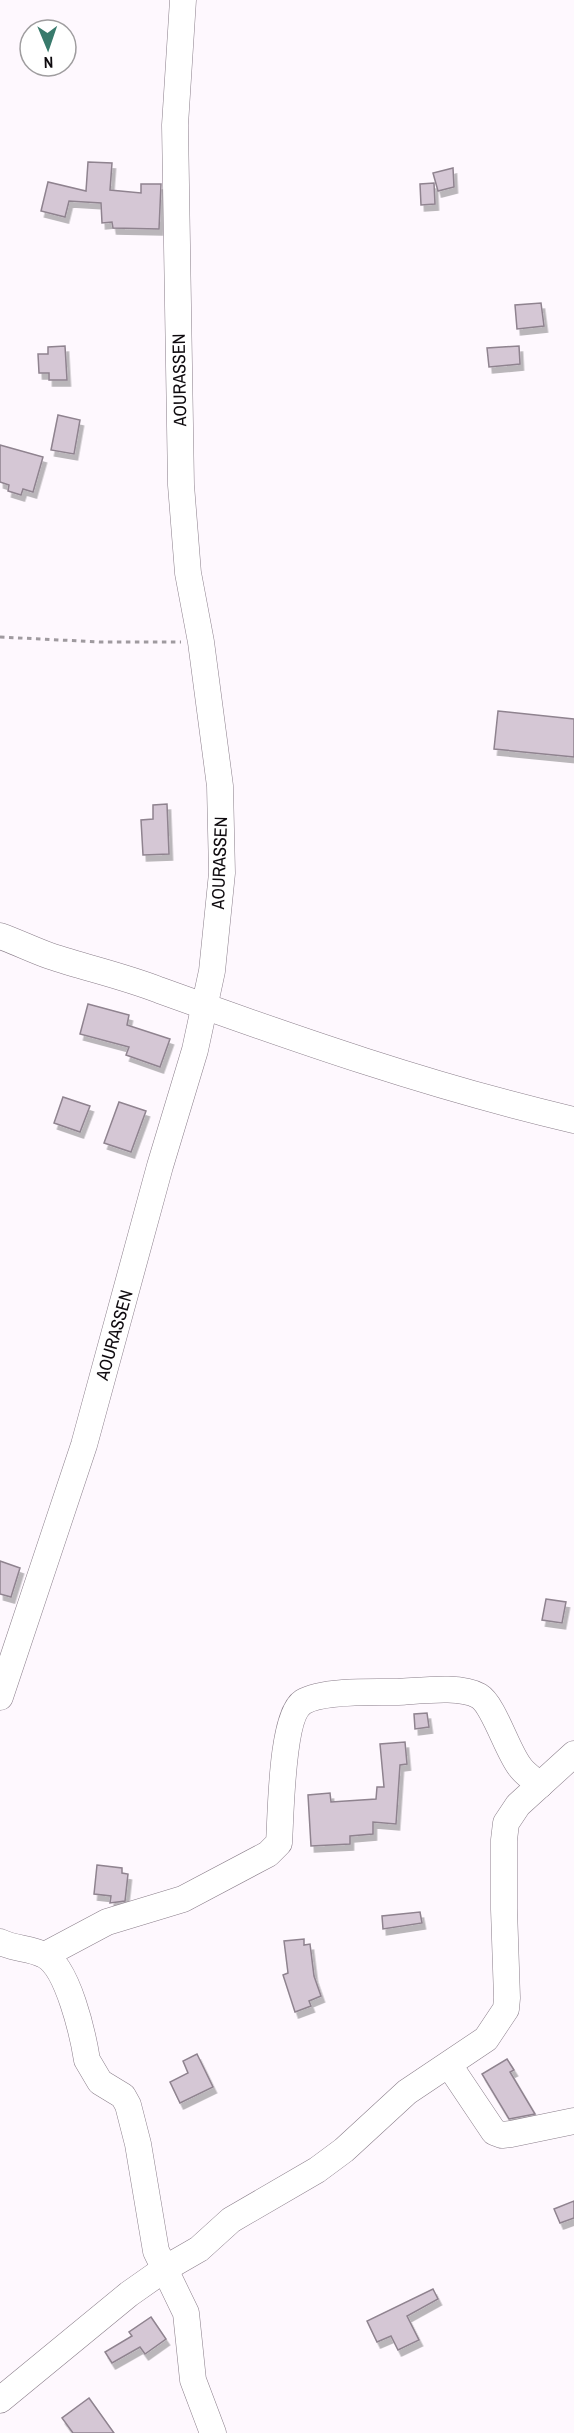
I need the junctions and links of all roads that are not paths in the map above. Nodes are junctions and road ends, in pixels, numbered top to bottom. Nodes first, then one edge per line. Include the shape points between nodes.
1 (183, 0) edge
2 (0, 936) edge
3 (206, 1007) junction
4 (574, 1120) edge
5 (0, 1697) edge
6 (574, 1754) edge
7 (540, 1785) junction
8 (0, 1942) edge
9 (45, 1955) junction
10 (449, 2064) junction
11 (574, 2121) edge
12 (166, 2268) junction
13 (0, 2400) edge
14 (213, 2433) edge

1 - 3 street, AOURASSEN via 175,125 181,485 188,573 220,786 222,842 221,884
2 - 3 street
3 - 4 street via 453,1089
3 - 5 street, AOURASSEN via 84,1445
6 - 7 street
7 - 9 street via 520,1768 480,1696 460,1690 354,1692 310,1698 294,1712 283,1764 279,1843 268,1854 183,1899 107,1922
7 - 10 street via 518,1805 506,1823 506,2009 486,2039
8 - 9 street
9 - 12 street via 64,1980 93,2072 100,2082 123,2096 128,2105 156,2251
10 - 11 street via 494,2132 511,2134
10 - 12 street via 407,2092 317,2170 231,2220 199,2249
12 - 13 street via 88,2326
12 - 14 street via 186,2313 193,2380

